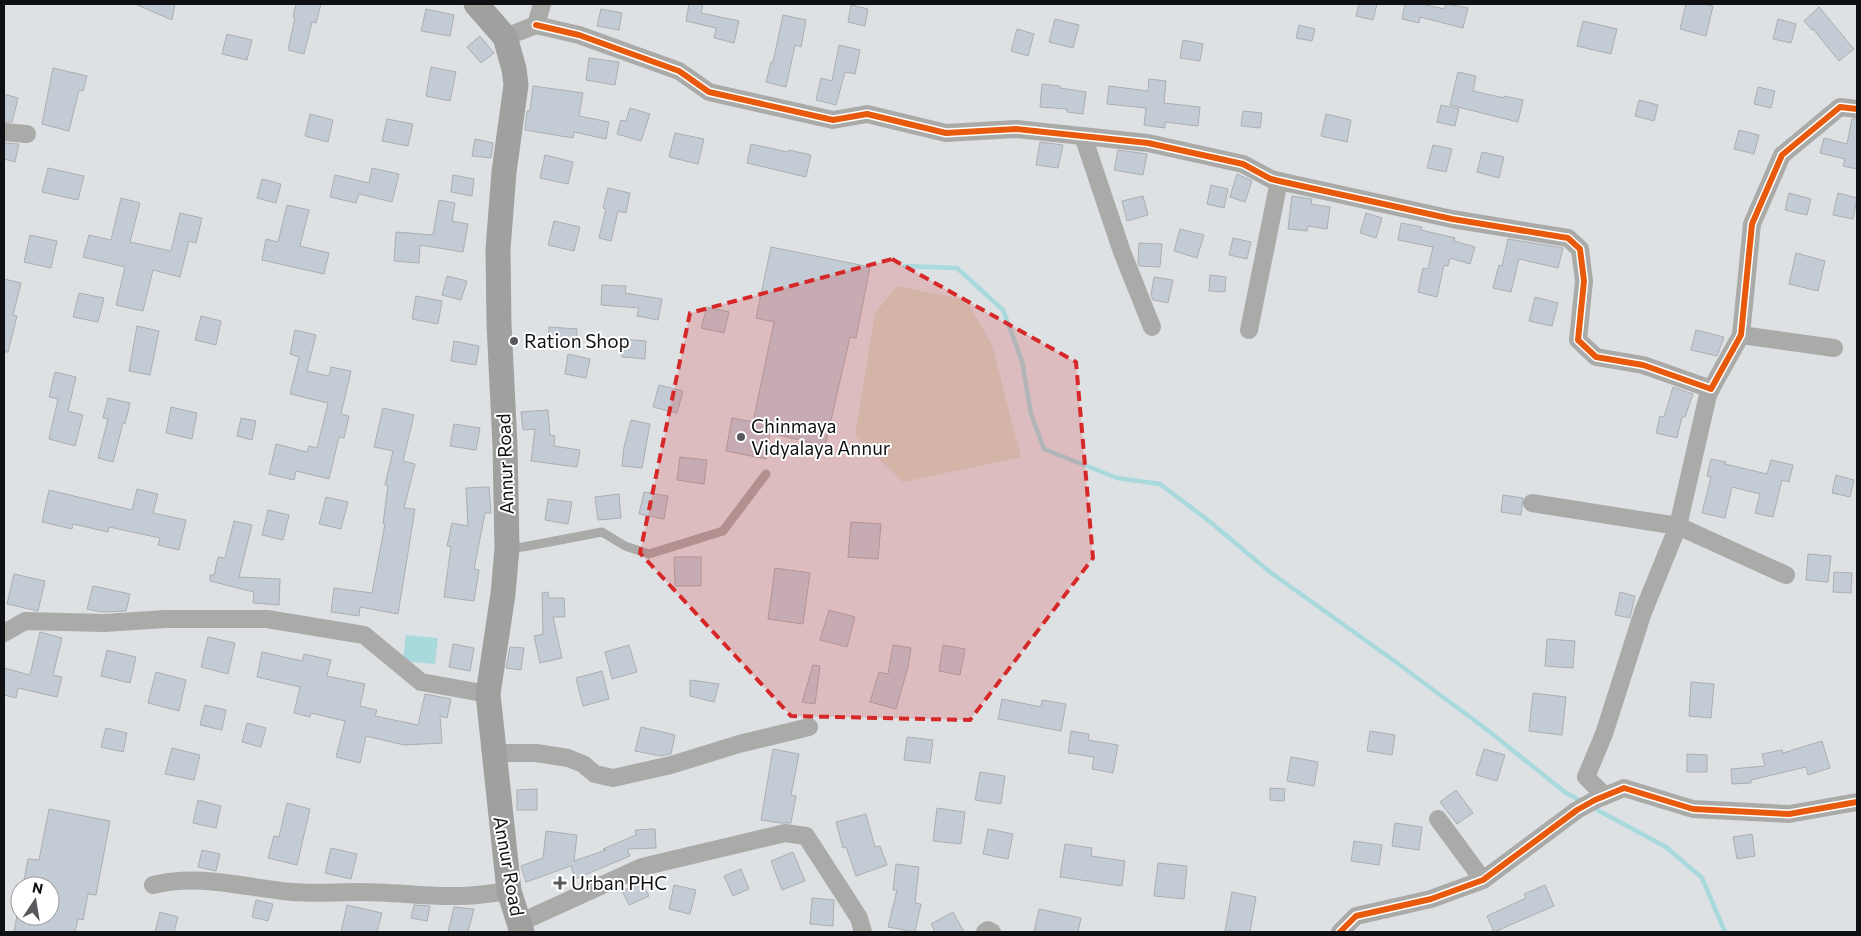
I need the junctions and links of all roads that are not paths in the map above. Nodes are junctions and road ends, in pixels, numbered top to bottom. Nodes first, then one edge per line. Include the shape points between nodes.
1 (476, 4) edge
2 (542, 4) edge
3 (536, 25) junction
4 (505, 37) junction
5 (1857, 109) edge
6 (4, 132) edge
7 (27, 134) dead end
8 (1083, 136) junction
9 (1279, 181) junction
10 (1152, 327) dead end
11 (1250, 330) dead end
12 (1741, 335) junction
13 (1834, 348) dead end
14 (1712, 389) junction
15 (766, 474) dead end
16 (1532, 503) dead end
17 (1678, 526) junction
18 (507, 548) junction
19 (1786, 575) dead end
20 (4, 633) edge
21 (488, 694) junction
22 (809, 727) dead end
23 (494, 753) junction
24 (1600, 798) junction
25 (1857, 802) edge
26 (1438, 819) dead end
27 (1483, 880) junction
28 (152, 885) dead end
29 (509, 891) junction
30 (520, 928) edge
31 (863, 932) edge
32 (985, 932) edge
33 (992, 932) edge
34 (1340, 932) edge

1 - 4 main road, Annur Road
2 - 3 street
3 - 4 street
3 - 8 street via 579,35 679,71 709,92 833,120 868,114 946,133 1016,129
4 - 18 main road, Annur Road via 516,85 498,249
5 - 12 street via 1840,108 1782,155 1752,224
6 - 7 street
8 - 9 street via 1148,143 1243,164
8 - 10 street via 1122,252
9 - 11 street
9 - 14 street via 1452,219 1568,238 1580,249 1584,281 1578,340 1596,357 1643,365
12 - 13 street
12 - 14 street
14 - 17 street via 1708,394
15 - 18 lane via 723,531 649,554 625,546 602,532
16 - 17 street
17 - 19 street
17 - 24 street via 1643,612 1604,734 1586,777
18 - 21 main road, Annur Road
20 - 21 street via 25,621 104,623 165,619 267,619 364,635 420,682
21 - 23 main road, Annur Road
22 - 23 street via 613,778 595,774 568,758 536,753
23 - 29 main road, Annur Road
24 - 25 street via 1624,788 1693,809 1789,814
24 - 27 street via 1576,810
26 - 27 street
27 - 34 street via 1431,899 1356,916
28 - 29 street via 179,880 292,892 429,896
29 - 30 main road, Annur Road
30 - 31 street via 642,867 785,833 806,836 860,918
32 - 33 street

